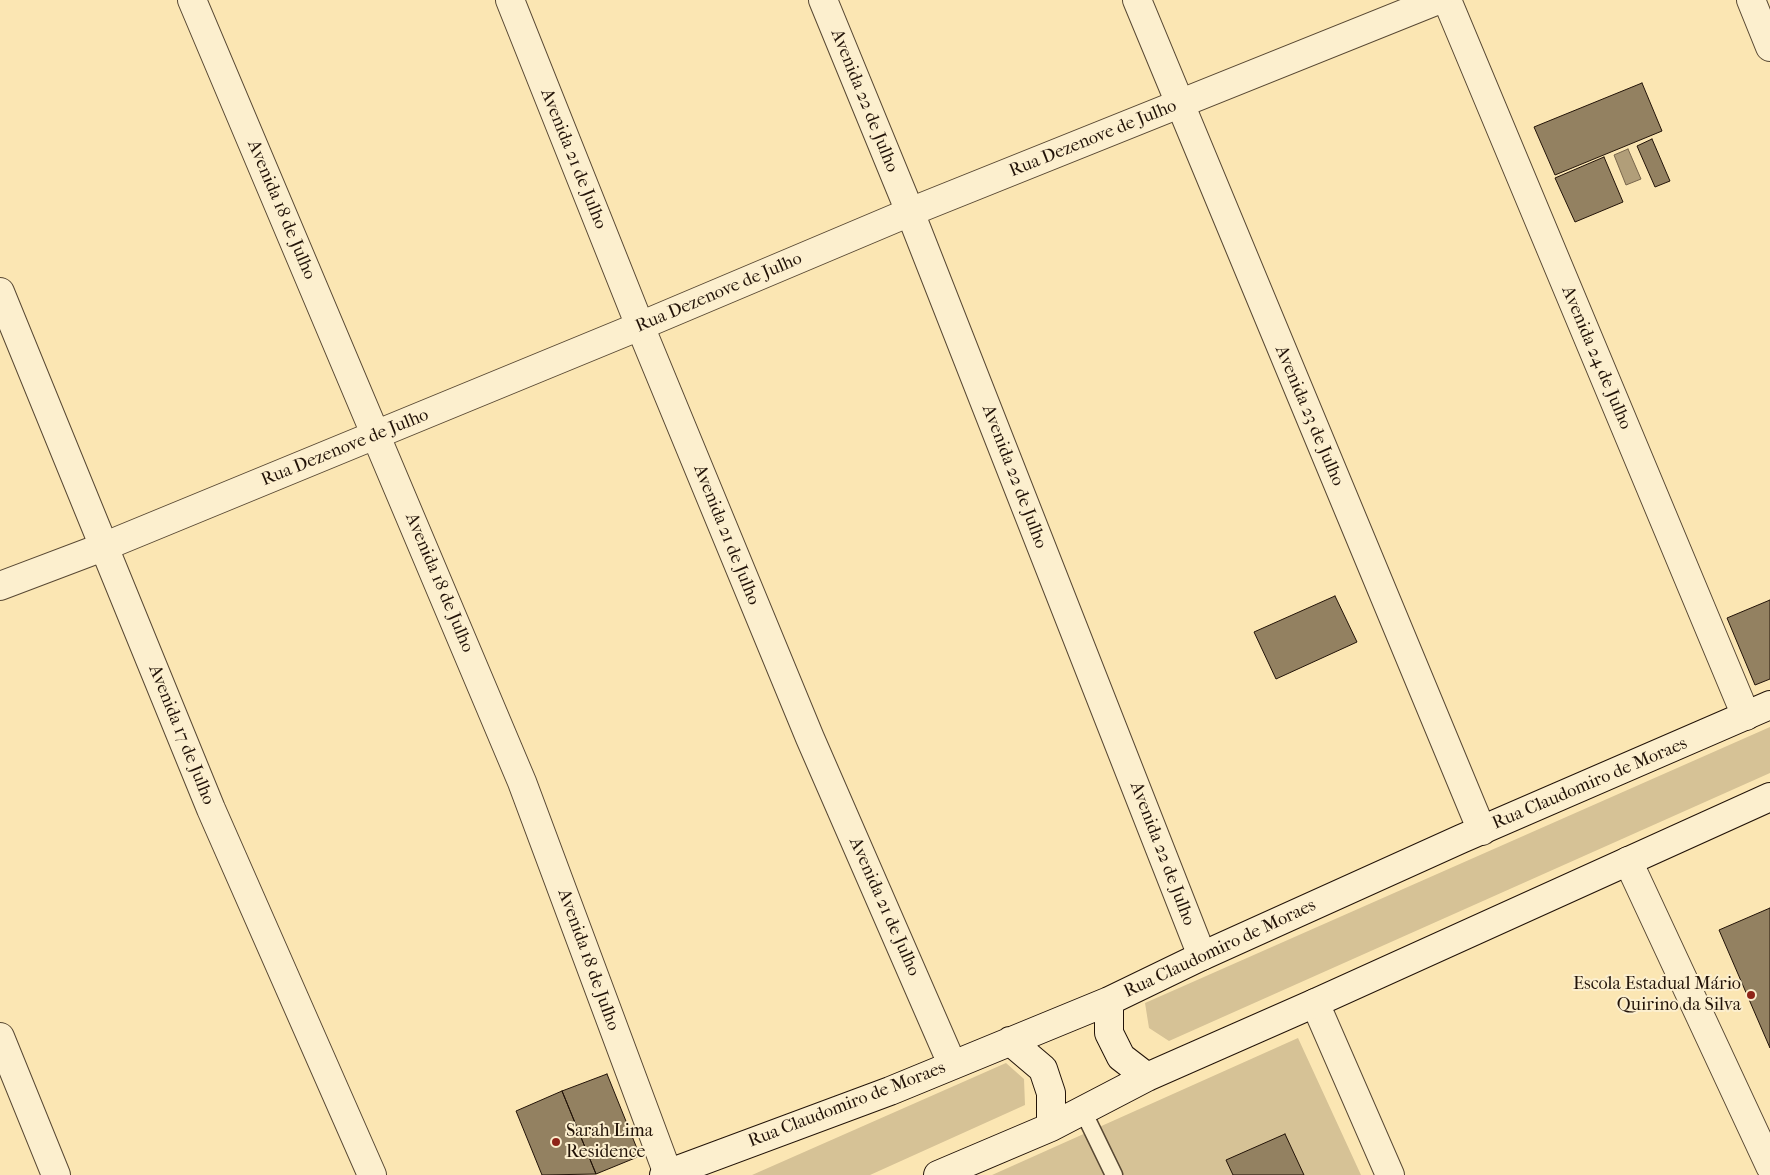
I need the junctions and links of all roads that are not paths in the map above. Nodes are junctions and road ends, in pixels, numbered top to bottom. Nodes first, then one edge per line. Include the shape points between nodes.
1 (192, 0) edge
2 (510, 0) edge
3 (823, 0) edge
4 (1137, 0) edge
5 (1438, 0) edge
6 (1447, 0) edge
7 (1751, 0) edge
8 (1770, 47) edge
9 (1180, 105) junction
10 (910, 212) junction
11 (0, 292) edge
12 (640, 326) junction
13 (376, 435) junction
14 (103, 547) junction
15 (0, 586) edge
16 (1770, 705) edge
17 (1746, 716) junction
18 (1770, 797) edge
19 (1482, 831) junction
20 (1628, 861) junction
21 (1202, 956) junction
22 (1108, 1001) junction
23 (1315, 1004) junction
24 (0, 1037) edge
25 (1010, 1041) junction
26 (952, 1064) junction
27 (1148, 1078) junction
28 (1083, 1111) junction
29 (1051, 1127) junction
30 (1770, 1166) edge
31 (666, 1174) edge
32 (56, 1175) edge
33 (372, 1175) edge
34 (938, 1175) edge
35 (1114, 1175) edge
36 (1390, 1175) edge

1 - 13 street, Avenida 18 de Julho
2 - 12 street, Avenida 21 de Julho
3 - 10 street, Avenida 22 de Julho
4 - 9 street, Avenida 23 de Julho
5 - 9 street, Rua Dezenove de Julho
6 - 17 street, Avenida 24 de Julho
7 - 8 street
9 - 10 street, Rua Dezenove de Julho
9 - 19 street, Avenida 23 de Julho
10 - 12 street, Rua Dezenove de Julho
10 - 21 street, Avenida 22 de Julho
11 - 14 street, Avenida 17 de Julho
12 - 13 street, Rua Dezenove de Julho
12 - 26 street, Avenida 21 de Julho via 806,729
13 - 14 street, Rua Dezenove de Julho
13 - 31 street, Avenida 18 de Julho via 522,782
14 - 15 street, Rua Dezenove de Julho
14 - 33 street, Avenida 17 de Julho via 215,817
16 - 17 street, Rua Claudomiro de Moraes
17 - 19 street, Rua Claudomiro de Moraes
18 - 20 street
19 - 21 street, Rua Claudomiro de Moraes
20 - 23 street
20 - 30 street
21 - 22 street, Rua Claudomiro de Moraes
22 - 25 street, Rua Claudomiro de Moraes
22 - 27 street via 1109,1033 1121,1057
23 - 27 street
23 - 36 street
24 - 32 street
25 - 26 street, Rua Claudomiro de Moraes
25 - 29 street via 1043,1069 1051,1093
26 - 31 street, Rua Claudomiro de Moraes via 890,1091
27 - 28 street
28 - 29 street
28 - 35 lane
29 - 34 street

